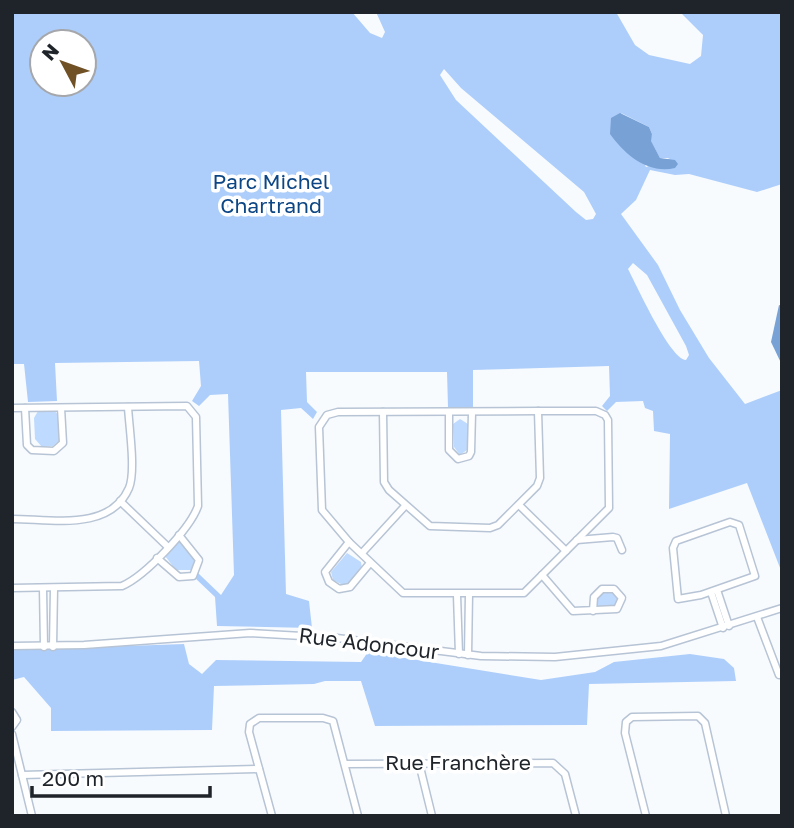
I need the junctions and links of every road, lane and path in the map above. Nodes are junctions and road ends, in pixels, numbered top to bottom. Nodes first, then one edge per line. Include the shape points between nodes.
1 (128, 407) junction
2 (12, 408) edge
3 (25, 408) junction
4 (61, 408) junction
5 (538, 411) junction
6 (383, 412) junction
7 (449, 413) junction
8 (472, 413) junction
9 (120, 501) junction
10 (519, 505) junction
11 (405, 506) junction
12 (12, 519) edge
13 (179, 535) junction
14 (577, 540) junction
15 (349, 542) junction
16 (167, 546) junction
17 (622, 550) dead end
18 (566, 551) junction
19 (362, 553) junction
20 (157, 558) junction
21 (370, 563) junction
22 (542, 575) junction
23 (43, 588) junction
24 (54, 588) junction
25 (12, 589) edge
26 (714, 591) junction
27 (468, 594) junction
28 (457, 595) junction
29 (782, 608) edge
30 (593, 611) junction
31 (757, 617) junction
32 (726, 627) junction
33 (12, 646) edge
34 (53, 646) junction
35 (44, 647) junction
36 (458, 654) junction
37 (468, 655) junction
38 (779, 675) dead end
39 (12, 712) edge
40 (12, 727) edge
41 (12, 734) edge
42 (419, 763) junction
43 (345, 764) junction
44 (259, 769) junction
45 (22, 775) junction
46 (32, 816) edge
47 (272, 816) edge
48 (358, 816) edge
49 (432, 816) edge
50 (576, 816) edge
51 (646, 816) edge
52 (726, 816) edge

1 - 4 street
1 - 9 street via 130,487
1 - 13 street via 187,406 194,412 198,506
2 - 3 street
3 - 4 street
3 - 4 street via 27,445 32,450 54,450 62,443
5 - 8 street
5 - 10 street via 540,478
5 - 14 street via 599,412 608,421 609,508
6 - 7 street
6 - 11 street via 384,482
6 - 15 street via 338,412 327,415 319,427 322,510
7 - 8 street
7 - 8 street via 449,450 458,459 471,452
9 - 12 street via 94,519
9 - 16 street
10 - 11 street via 490,528 430,526
10 - 18 street
11 - 19 street
13 - 16 street
13 - 20 street via 199,560 193,576 179,577
14 - 17 street via 613,537
14 - 18 street
15 - 19 street
15 - 21 street via 326,572 332,585 350,587
16 - 20 street
18 - 22 street
19 - 21 street
20 - 24 street via 122,586
21 - 28 street via 403,593
22 - 27 street via 524,593
22 - 30 street via 573,611
23 - 24 street
23 - 25 street
23 - 35 street
24 - 34 street
26 - 26 street via 678,599 673,546 680,538 733,521 739,525 755,574
26 - 32 street
27 - 28 street
27 - 37 street
28 - 36 street
29 - 31 street, Rue Adoncour
30 - 30 street via 617,608 622,598 614,589 602,589 594,597
31 - 32 street, Rue Adoncour
31 - 38 street
32 - 37 street, Rue Adoncour via 660,646 606,654
33 - 35 street, Rue Adoncour
34 - 35 street, Rue Adoncour
34 - 36 street, Rue Adoncour via 250,633 337,638
36 - 37 street, Rue Adoncour
39 - 40 street via 17,720
41 - 45 street
42 - 43 street, Rue Franchère
42 - 49 street
42 - 50 street, Rue Franchère via 556,764 565,774
43 - 44 street via 329,719 263,718 250,723 249,732
43 - 48 street
44 - 45 street
44 - 47 street
45 - 46 street
51 - 52 street via 625,723 635,717 702,718

